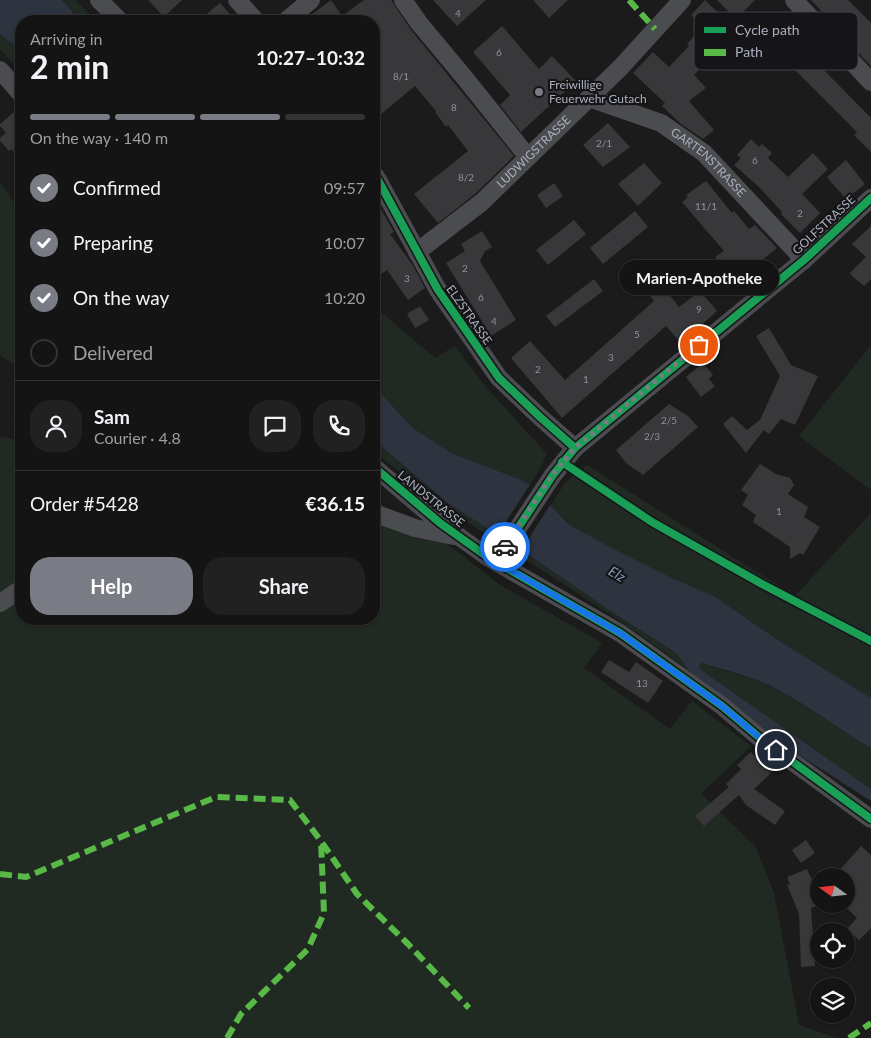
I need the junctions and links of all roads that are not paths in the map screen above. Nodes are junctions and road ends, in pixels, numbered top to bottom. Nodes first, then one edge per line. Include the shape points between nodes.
1 (100, 0) edge
2 (237, 0) edge
3 (311, 0) edge
4 (403, 0) edge
5 (682, 0) edge
6 (794, 0) edge
7 (805, 12) edge
8 (114, 15) edge
9 (251, 15) edge
10 (293, 15) edge
11 (858, 68) edge
12 (0, 70) edge
13 (871, 82) edge
14 (15, 87) edge
15 (589, 98) junction
16 (528, 158) junction
17 (380, 184) edge
18 (871, 198) edge
19 (417, 252) junction
20 (804, 260) junction
21 (575, 448) junction
22 (380, 472) edge
23 (380, 515) edge
24 (462, 538) junction
25 (493, 560) junction
26 (15, 593) edge
27 (0, 603) edge
28 (871, 819) edge

1 - 8 street
2 - 9 street
3 - 10 street
4 - 16 street via 418,23
5 - 15 street, LUDWIGSTRASSE
6 - 7 street
11 - 13 street
12 - 14 street
15 - 16 street, LUDWIGSTRASSE
15 - 20 street, GARTENSTRASSE via 661,123 704,153
16 - 19 street, LUDWIGSTRASSE via 482,202
17 - 19 street, ELZSTRASSE
18 - 20 street, GOLFSTRASSE
19 - 21 street, ELZSTRASSE via 438,290 499,378
20 - 21 street, GOLFSTRASSE
21 - 25 street, GOLFSTRASSE via 552,475 506,546
22 - 24 street, LANDSTRASSE
23 - 24 street, LANDSTRASSE via 415,528
24 - 25 street, LANDSTRASSE
25 - 28 street, LANDSTRASSE via 620,633
26 - 27 street

